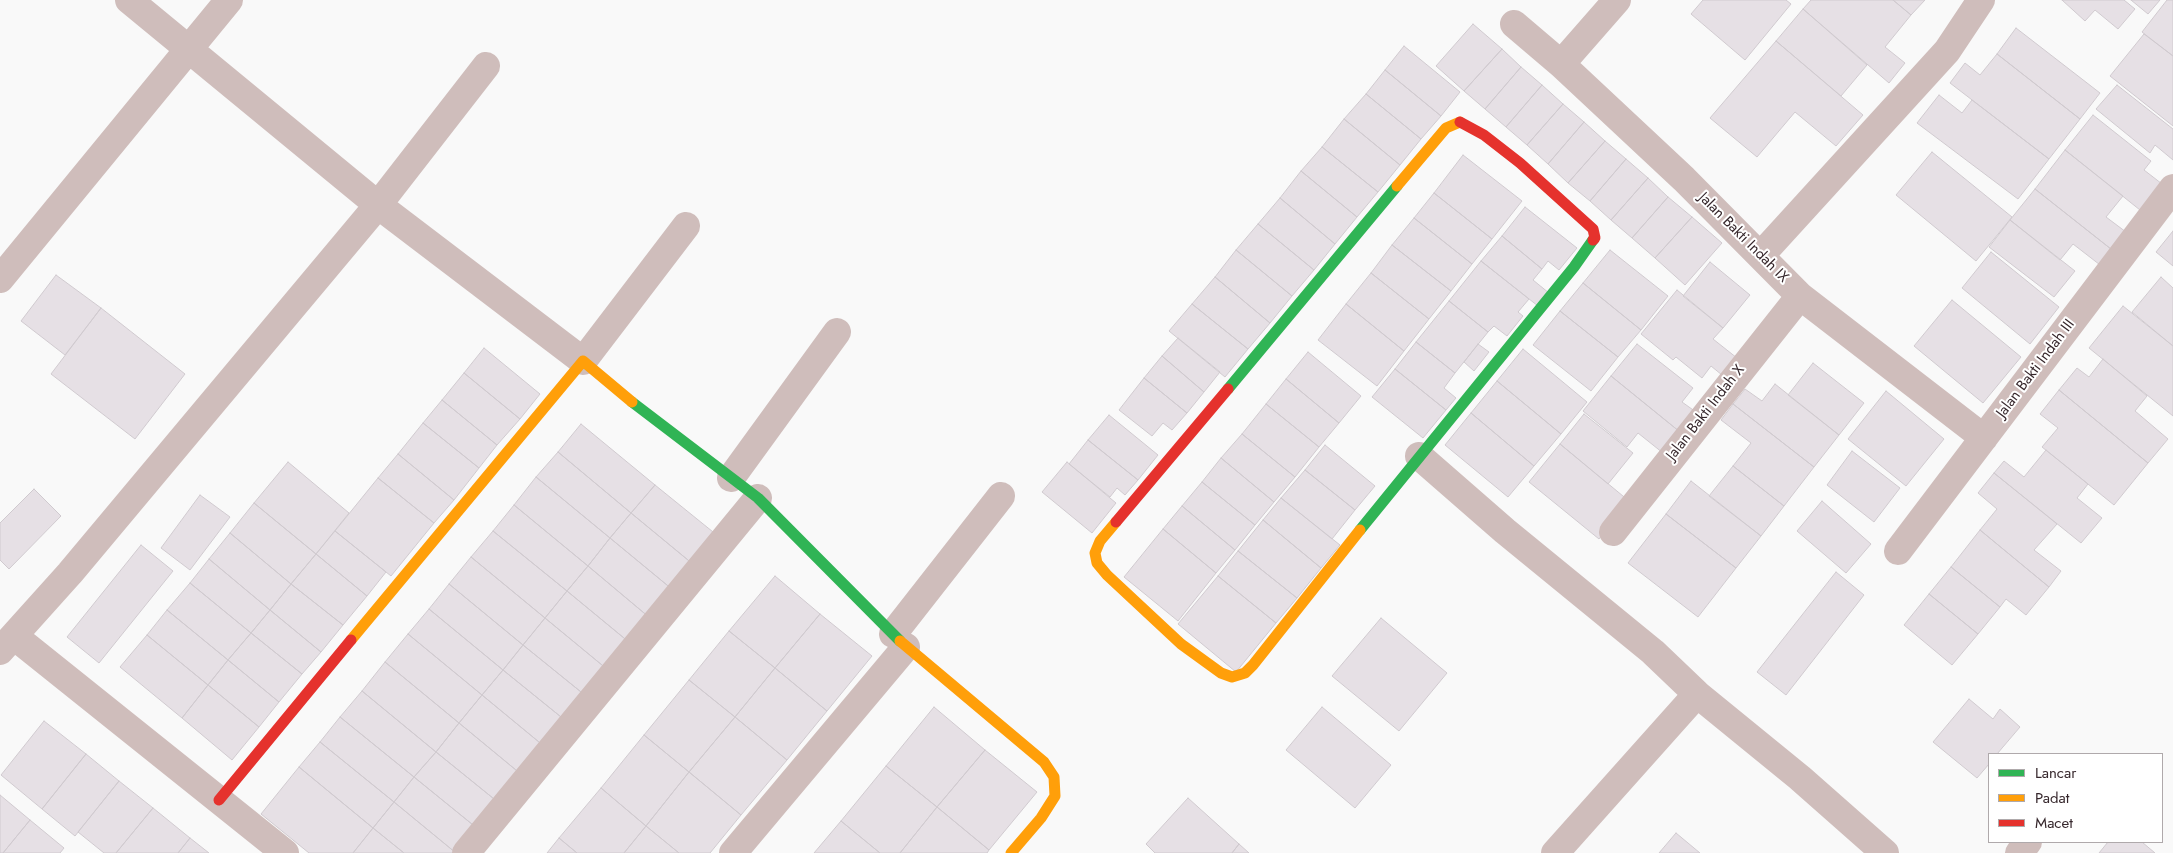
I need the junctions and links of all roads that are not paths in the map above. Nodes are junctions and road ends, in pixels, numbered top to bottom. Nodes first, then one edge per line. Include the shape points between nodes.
1 (129, 0) edge
2 (229, 0) edge
3 (1617, 0) edge
4 (1981, 0) edge
5 (1514, 24) dead end
6 (190, 50) junction
7 (1561, 64) junction
8 (486, 66) dead end
9 (2173, 188) edge
10 (378, 204) junction
11 (686, 226) dead end
12 (1761, 255) junction
13 (0, 279) edge
14 (1800, 296) junction
15 (837, 332) dead end
16 (583, 361) junction
17 (1984, 438) junction
18 (1419, 456) junction
19 (731, 478) junction
20 (1001, 496) dead end
21 (758, 498) junction
22 (1613, 532) dead end
23 (1898, 551) dead end
24 (899, 641) junction
25 (7, 643) edge
26 (1697, 694) junction
27 (219, 800) junction
28 (2027, 843) edge
29 (285, 853) edge
30 (466, 853) edge
31 (733, 853) edge
32 (1011, 853) edge
33 (1555, 853) edge
34 (1885, 853) edge
35 (2019, 853) edge

1 - 6 street
2 - 6 street
3 - 7 street
4 - 12 street via 1947,51
5 - 7 street, Jalan Bakti Indah IX
6 - 10 street
6 - 13 street
7 - 12 street, Jalan Bakti Indah IX
8 - 10 street
9 - 17 street, Jalan Bakti Indah III
10 - 16 street
10 - 25 street via 76,566
11 - 16 street
12 - 14 street, Jalan Bakti Indah IX
14 - 17 street, Jalan Bakti Indah IX
14 - 22 street, Jalan Bakti Indah X
15 - 19 street
16 - 19 street
16 - 27 street
17 - 23 street, Jalan Bakti Indah III
18 - 18 street via 1253,665 1240,675 1221,674 1181,644 1097,563 1095,554 1100,541 1446,128 1460,122 1484,135 1520,163 1593,230 1595,238
18 - 26 street via 1653,652
19 - 21 street
20 - 24 street
21 - 24 street
21 - 30 street
24 - 31 street
24 - 32 street via 1044,762 1054,777 1054,796 1041,818
25 - 27 street
26 - 33 street
26 - 34 street
27 - 29 street
28 - 35 street

